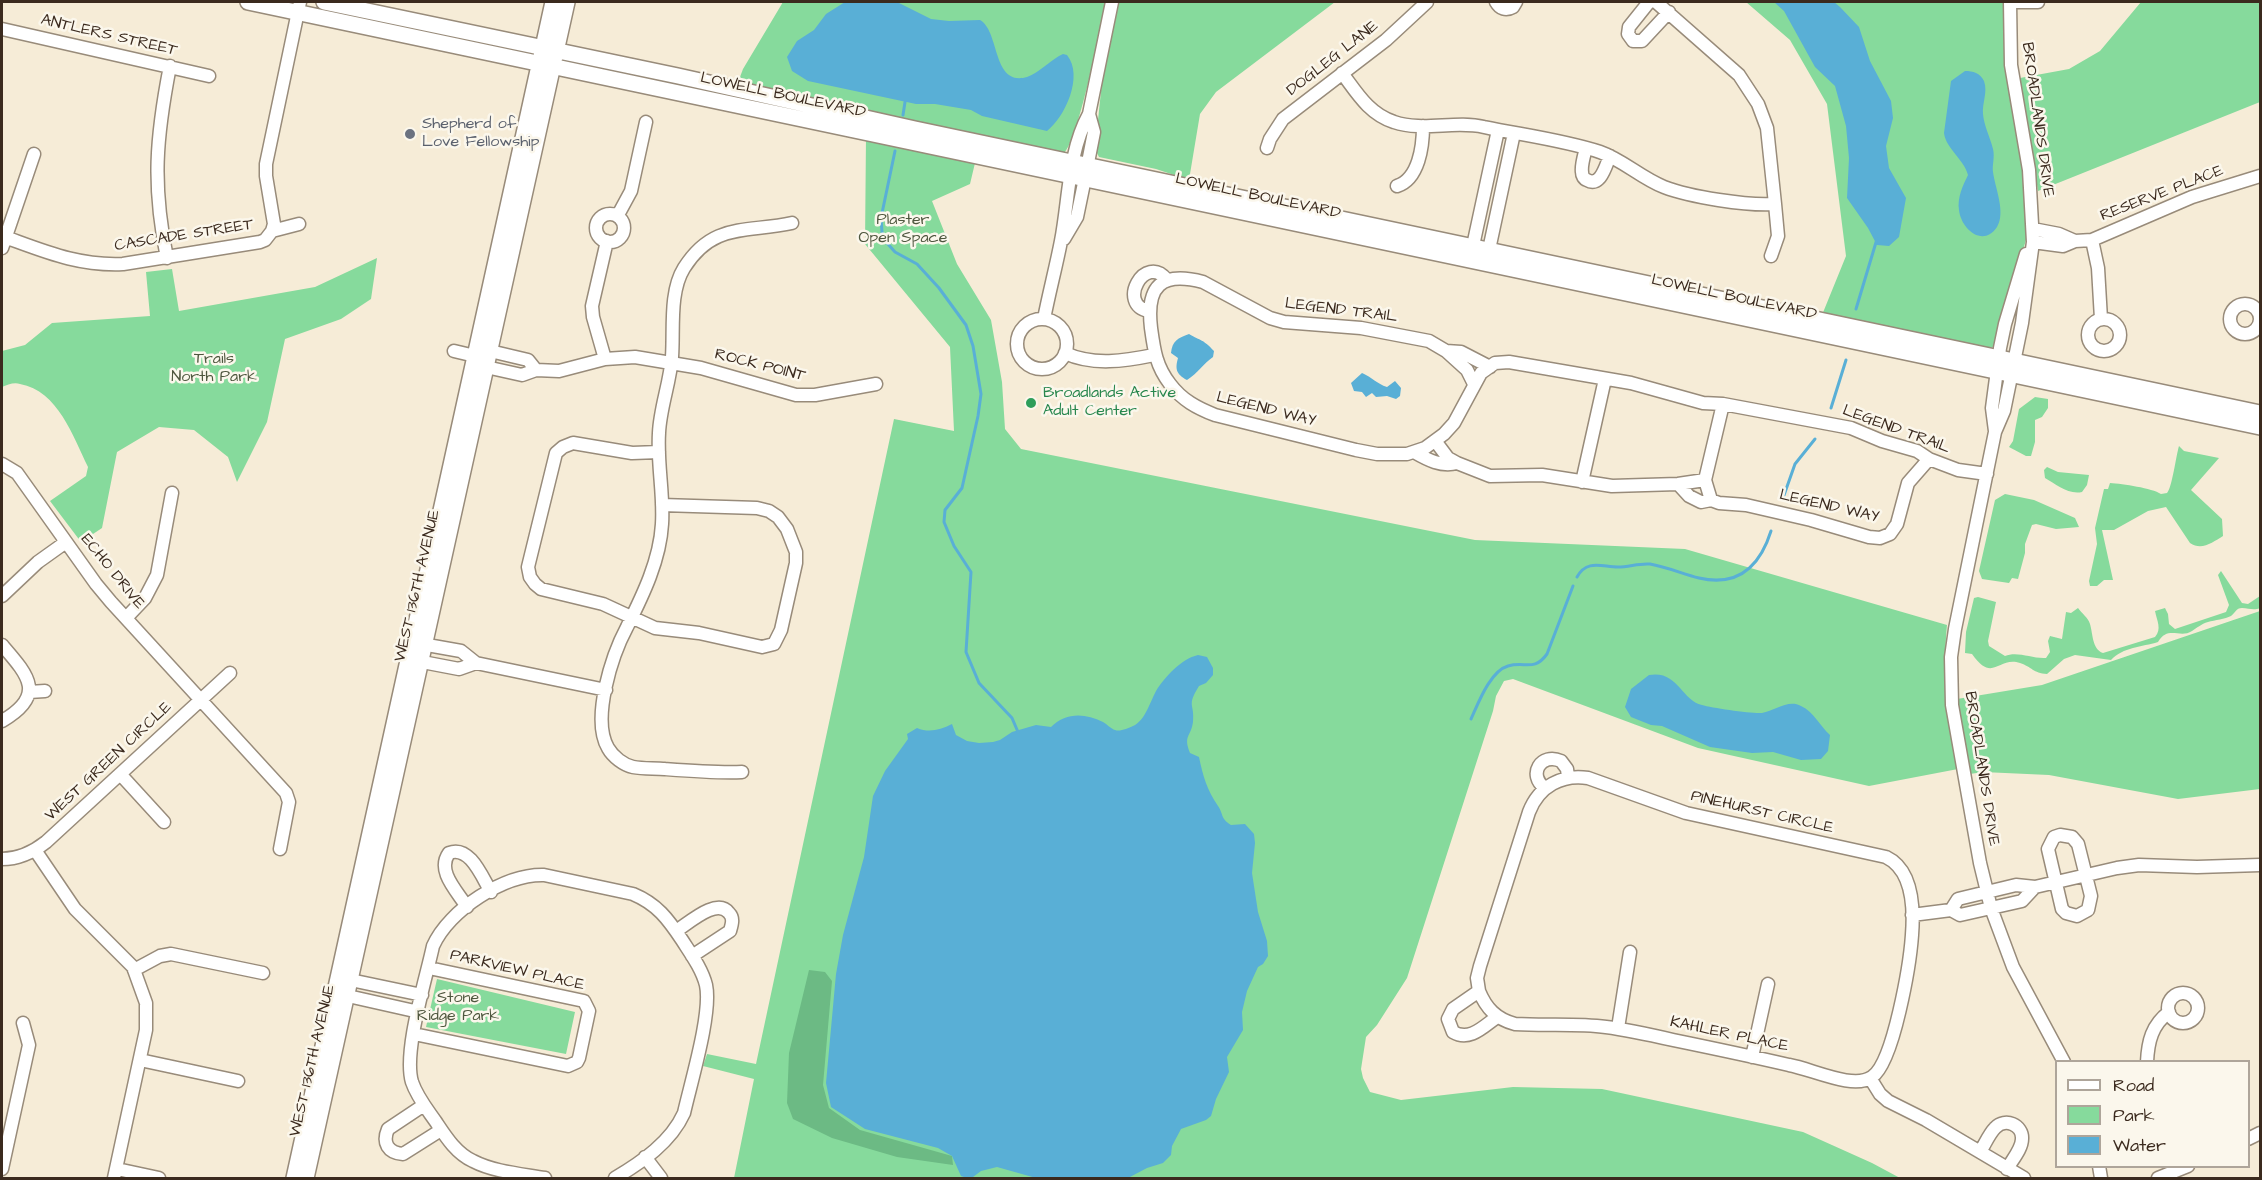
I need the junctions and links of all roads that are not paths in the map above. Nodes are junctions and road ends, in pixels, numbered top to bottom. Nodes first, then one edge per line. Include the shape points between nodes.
1 (248, 2) edge
2 (324, 2) edge
3 (553, 2) edge
4 (567, 2) edge
5 (1112, 2) edge
6 (1427, 2) edge
7 (1496, 2) edge
8 (1516, 2) edge
9 (1649, 2) edge
10 (1656, 2) edge
11 (2010, 2) edge
12 (2038, 2) edge
13 (299, 7) edge
14 (1669, 12) junction
15 (2, 29) edge
16 (548, 57) junction
17 (170, 66) junction
18 (1342, 73) junction
19 (209, 76) dead end
20 (646, 122) dead end
21 (1422, 126) junction
22 (1498, 130) junction
23 (1514, 134) junction
24 (1267, 148) dead end
25 (1586, 148) junction
26 (34, 154) dead end
27 (1610, 156) junction
28 (1079, 170) junction
29 (2260, 176) edge
30 (1397, 186) dead end
31 (1775, 204) junction
32 (618, 215) junction
33 (792, 223) dead end
34 (299, 224) dead end
35 (2033, 229) junction
36 (272, 231) junction
37 (3, 240) edge
38 (2092, 240) junction
39 (2075, 241) junction
40 (607, 242) junction
41 (2033, 242) junction
42 (1480, 255) junction
43 (1771, 256) dead end
44 (167, 258) junction
45 (1167, 280) junction
46 (1149, 311) junction
47 (1044, 319) junction
48 (2101, 319) dead end
49 (454, 351) dead end
50 (490, 351) junction
51 (1446, 351) junction
52 (1065, 353) junction
53 (1154, 355) junction
54 (475, 356) junction
55 (605, 359) junction
56 (672, 362) junction
57 (1490, 366) junction
58 (2005, 366) junction
59 (486, 367) junction
60 (536, 370) junction
61 (1605, 379) junction
62 (876, 384) dead end
63 (1474, 384) junction
64 (1723, 404) junction
65 (2260, 413) edge
66 (2260, 427) edge
67 (1436, 442) junction
68 (1414, 452) junction
69 (659, 453) junction
70 (1929, 459) junction
71 (4, 460) edge
72 (1457, 463) junction
73 (1987, 474) junction
74 (1705, 480) junction
75 (1582, 482) junction
76 (1678, 484) junction
77 (172, 493) dead end
78 (1711, 500) junction
79 (662, 505) junction
80 (66, 542) junction
81 (2, 596) edge
82 (126, 618) junction
83 (631, 618) junction
84 (418, 643) junction
85 (2, 645) edge
86 (414, 660) junction
87 (476, 663) junction
88 (230, 673) dead end
89 (606, 690) junction
90 (45, 691) dead end
91 (29, 692) junction
92 (201, 699) junction
93 (2, 721) edge
94 (742, 772) dead end
95 (120, 775) junction
96 (1568, 777) junction
97 (1545, 788) junction
98 (164, 822) dead end
99 (280, 849) dead end
100 (35, 850) junction
101 (2, 859) edge
102 (2260, 865) edge
103 (2085, 876) junction
104 (2055, 883) junction
105 (2035, 887) junction
106 (491, 891) junction
107 (1987, 893) junction
108 (467, 907) junction
109 (1991, 908) junction
110 (1952, 910) junction
111 (1912, 915) junction
112 (676, 931) junction
113 (1630, 952) dead end
114 (692, 956) junction
115 (429, 968) junction
116 (134, 969) junction
117 (263, 973) dead end
118 (344, 978) junction
119 (1768, 984) dead end
120 (1479, 991) junction
121 (340, 994) junction
122 (422, 995) junction
123 (419, 1012) junction
124 (2169, 1012) dead end
125 (1497, 1017) junction
126 (23, 1023) dead end
127 (1617, 1028) junction
128 (414, 1034) junction
129 (1752, 1057) junction
130 (141, 1060) junction
131 (2063, 1060) edge
132 (2147, 1060) edge
133 (1870, 1078) junction
134 (238, 1082) dead end
135 (424, 1105) junction
136 (441, 1130) junction
137 (1980, 1152) junction
138 (645, 1157) junction
139 (2007, 1168) junction
140 (2186, 1168) edge
141 (2, 1169) edge
142 (116, 1174) edge
143 (621, 1177) edge
144 (159, 1179) edge
145 (294, 1179) edge
146 (306, 1179) edge
147 (545, 1179) edge
148 (661, 1179) edge
149 (2024, 1179) edge
150 (2158, 1179) edge

1 - 13 main road, LOWELL BOULEVARD
2 - 16 main road, LOWELL BOULEVARD
3 - 16 main road, WEST 136TH AVENUE
4 - 16 main road, WEST 136TH AVENUE
5 - 28 street via 1089,114 1094,132
6 - 18 street, DOGLEG LANE
7 - 8 street via 1505,9
9 - 14 street via 1629,27 1632,41 1642,41
10 - 14 street
11 - 12 street
11 - 35 street, BROADLANDS DRIVE via 2009,42 2029,170
13 - 16 main road, LOWELL BOULEVARD
13 - 36 street via 266,164
14 - 31 street via 1739,75 1758,104 1767,128
15 - 17 street, ANTLERS STREET
16 - 28 main road, LOWELL BOULEVARD
16 - 50 main road, WEST 136TH AVENUE
16 - 54 main road, WEST 136TH AVENUE
17 - 19 street, ANTLERS STREET
17 - 44 street via 157,148 159,214
18 - 21 street via 1379,116 1403,125
18 - 24 street, DOGLEG LANE via 1283,119
20 - 32 street via 632,190
21 - 22 street via 1481,126
21 - 30 street via 1420,156 1413,172
22 - 23 street
22 - 42 street
23 - 25 street
23 - 42 street
25 - 27 street
25 - 27 street via 1582,172 1590,182 1601,177
26 - 37 street
27 - 31 street via 1678,191 1748,204
28 - 42 main road, LOWELL BOULEVARD
28 - 47 street
29 - 38 street, RESERVE PLACE via 2192,197
31 - 43 street via 1778,236
32 - 40 street via 625,231 616,241
32 - 40 street via 609,213 598,220 597,233
33 - 56 street via 726,231 695,253 677,285
34 - 36 street, CASCADE STREET
35 - 39 street, RESERVE PLACE
35 - 41 street, BROADLANDS DRIVE
36 - 44 street, CASCADE STREET via 260,242
37 - 44 street, CASCADE STREET via 91,264
38 - 39 street, RESERVE PLACE
38 - 48 street
39 - 41 street, RESERVE PLACE via 2063,246
40 - 55 street via 592,306
41 - 58 street, BROADLANDS DRIVE via 2022,323
42 - 58 main road, LOWELL BOULEVARD
45 - 46 street via 1150,299
45 - 46 street, LEGEND TRAIL via 1152,272 1135,284 1136,302
45 - 51 street, LEGEND TRAIL via 1203,282 1284,322 1361,328 1430,341
46 - 53 street, LEGEND TRAIL
47 - 52 street via 1063,331
47 - 52 street via 1022,329 1017,345 1022,359 1041,369 1056,364
49 - 54 street
50 - 54 street
50 - 59 main road, WEST 136TH AVENUE
50 - 60 street via 528,360
51 - 57 street, LEGEND TRAIL via 1461,352
51 - 63 street, LEGEND TRAIL via 1467,370
52 - 53 street via 1101,361
53 - 68 street, LEGEND WAY via 1166,379 1183,398 1215,415 1377,454
54 - 59 street
54 - 84 main road, WEST 136TH AVENUE
55 - 56 street, ROCK POINT via 635,357
55 - 60 street, ROCK POINT via 558,371
56 - 62 street, ROCK POINT via 795,395
56 - 69 street via 661,412
57 - 61 street, LEGEND TRAIL via 1523,363
57 - 63 street
58 - 65 main road, LOWELL BOULEVARD
58 - 66 main road, LOWELL BOULEVARD
58 - 73 street, BROADLANDS DRIVE via 1992,408 1995,432
59 - 60 street, ROCK POINT via 522,375
59 - 84 main road, WEST 136TH AVENUE
61 - 64 street, LEGEND TRAIL via 1703,403
61 - 75 street
63 - 67 street, LEGEND WAY via 1454,423
64 - 70 street, LEGEND TRAIL via 1851,428 1917,451
64 - 74 street
67 - 68 street, LEGEND WAY
67 - 72 street, LEGEND WAY
68 - 72 street, LEGEND WAY via 1438,464
69 - 79 street
69 - 83 street via 632,453 573,443 563,447 556,453 529,561 530,577 541,589 603,604
70 - 73 street, LEGEND TRAIL via 1958,470
70 - 78 street, LEGEND WAY via 1908,483 1897,524 1890,534 1880,538
71 - 80 street, ECHO DRIVE
72 - 75 street, LEGEND WAY via 1490,476 1542,475
73 - 107 street, BROADLANDS DRIVE via 1951,657 1952,705
74 - 76 street, LEGEND WAY
74 - 78 street
75 - 76 street, LEGEND WAY via 1612,486
76 - 78 street, LEGEND WAY via 1701,502
77 - 82 street via 157,575
79 - 83 street via 662,526 652,570
79 - 83 street via 757,508 778,517 796,552 781,630 774,644 762,647 655,628
80 - 81 street
80 - 82 street, ECHO DRIVE
82 - 92 street, ECHO DRIVE
83 - 89 street via 611,665
84 - 86 main road, WEST 136TH AVENUE
84 - 87 street via 461,651
85 - 91 street via 27,676
86 - 87 street via 459,669
86 - 118 main road, WEST 136TH AVENUE
87 - 89 street
88 - 92 street, WEST GREEN CIRCLE
89 - 94 street via 601,722 604,738 609,750 626,764
90 - 91 street
91 - 93 street via 19,709
92 - 95 street, WEST GREEN CIRCLE
92 - 99 street, ECHO DRIVE via 286,793 289,802
95 - 98 street
95 - 100 street, WEST GREEN CIRCLE
96 - 97 street
96 - 97 street via 1561,760 1545,759 1536,772 1537,780
96 - 111 street, PINEHURST CIRCLE via 1595,780 1686,813 1886,857 1905,875
97 - 120 street via 1529,812 1480,966
100 - 101 street, WEST GREEN CIRCLE
100 - 116 street via 75,909
102 - 103 street via 2139,865
103 - 104 street
103 - 104 street via 2091,904 2077,916 2062,909
103 - 104 street via 2078,844 2072,837 2060,835 2054,837 2048,849
104 - 105 street
105 - 107 street via 2016,885
105 - 109 street via 2022,901
106 - 108 street
106 - 108 street via 468,855 459,851 449,853 443,870
106 - 112 street via 518,878 544,875 633,894 656,906
107 - 109 street, BROADLANDS DRIVE
107 - 110 street via 1958,899
108 - 115 street via 438,935
109 - 110 street via 1959,915
109 - 131 street, BROADLANDS DRIVE via 2013,967
110 - 111 street
111 - 133 street, PINEHURST CIRCLE via 1911,946 1892,1040 1883,1065
112 - 114 street
112 - 114 street via 713,907 730,914 730,930
113 - 127 street
114 - 138 street via 706,985 707,1010 684,1113 670,1137
115 - 122 street
115 - 128 street, PARKVIEW PLACE via 584,1002 589,1011 579,1058 568,1066
116 - 117 street via 171,954
116 - 130 street via 147,1015
118 - 121 main road, WEST 136TH AVENUE
118 - 122 street
119 - 129 street
120 - 125 street
120 - 125 street via 1453,1009 1449,1025 1453,1032 1459,1036 1472,1035
121 - 123 street
121 - 145 main road, WEST 136TH AVENUE
121 - 146 main road, WEST 136TH AVENUE
122 - 123 street
123 - 128 street
124 - 132 street via 2152,1031
125 - 127 street, KAHLER PLACE via 1515,1024
126 - 141 street via 29,1045
127 - 129 street, KAHLER PLACE
128 - 135 street via 410,1069
129 - 133 street, KAHLER PLACE via 1851,1083
130 - 134 street
130 - 142 street
133 - 137 street via 1888,1101
135 - 136 street
135 - 136 street via 388,1129 388,1148 403,1154
136 - 147 street via 472,1161
137 - 139 street
137 - 139 street via 1994,1128 2004,1123 2015,1125 2022,1133 2022,1144
138 - 143 street
138 - 148 street
139 - 149 street
140 - 150 street
142 - 144 street

